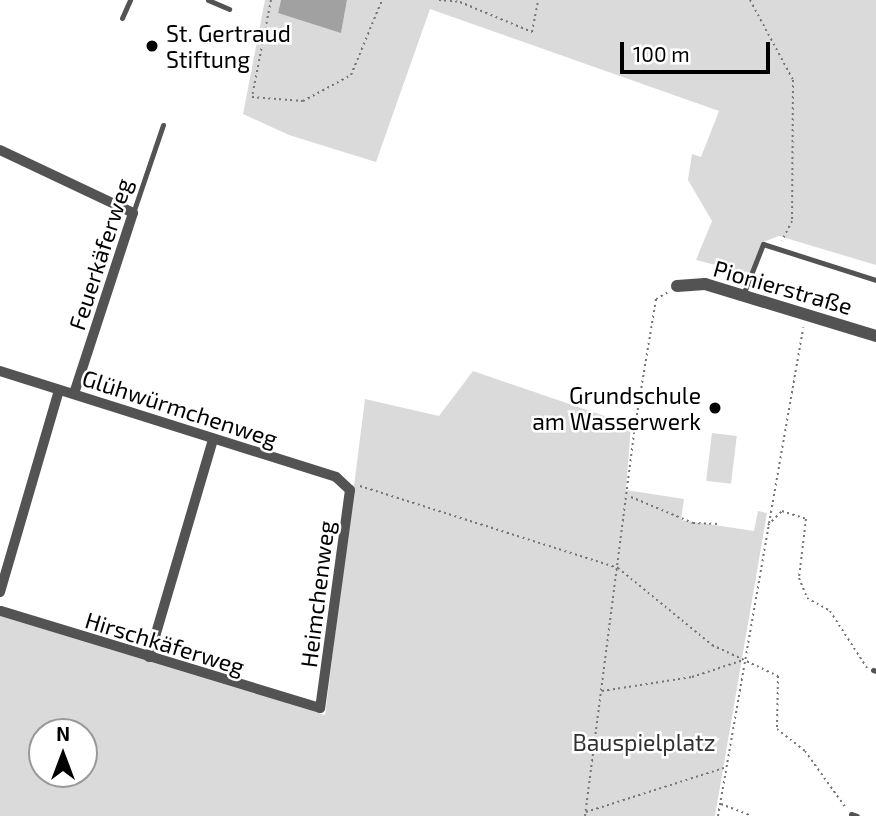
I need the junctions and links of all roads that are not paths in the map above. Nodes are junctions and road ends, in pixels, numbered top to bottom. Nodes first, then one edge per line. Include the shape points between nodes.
1 (130, 0) edge
2 (208, 0) edge
3 (229, 9) dead end
4 (122, 18) dead end
5 (163, 125) dead end
6 (0, 150) edge
7 (133, 213) junction
8 (876, 280) edge
9 (677, 286) road end
10 (743, 295) junction
11 (876, 336) edge
12 (0, 371) edge
13 (59, 390) junction
14 (74, 394) junction
15 (212, 439) junction
16 (349, 483) joint
17 (0, 592) edge
18 (0, 611) edge
19 (149, 657) junction
20 (320, 708) joint

1 - 4 lane
2 - 3 lane
5 - 7 lane, Feuerkäferweg
6 - 7 street
7 - 14 street, Feuerkäferweg
8 - 10 lane via 763,244
9 - 10 street, Pionierstraße via 705,284
10 - 11 street, Pionierstraße
12 - 13 street, Glühwürmchenweg
13 - 14 street, Glühwürmchenweg
13 - 17 street
14 - 15 street, Glühwürmchenweg
15 - 16 street, Glühwürmchenweg
15 - 19 street
16 - 20 street, Heimchenweg
18 - 19 street, Hirschkäferweg
19 - 20 street, Hirschkäferweg

